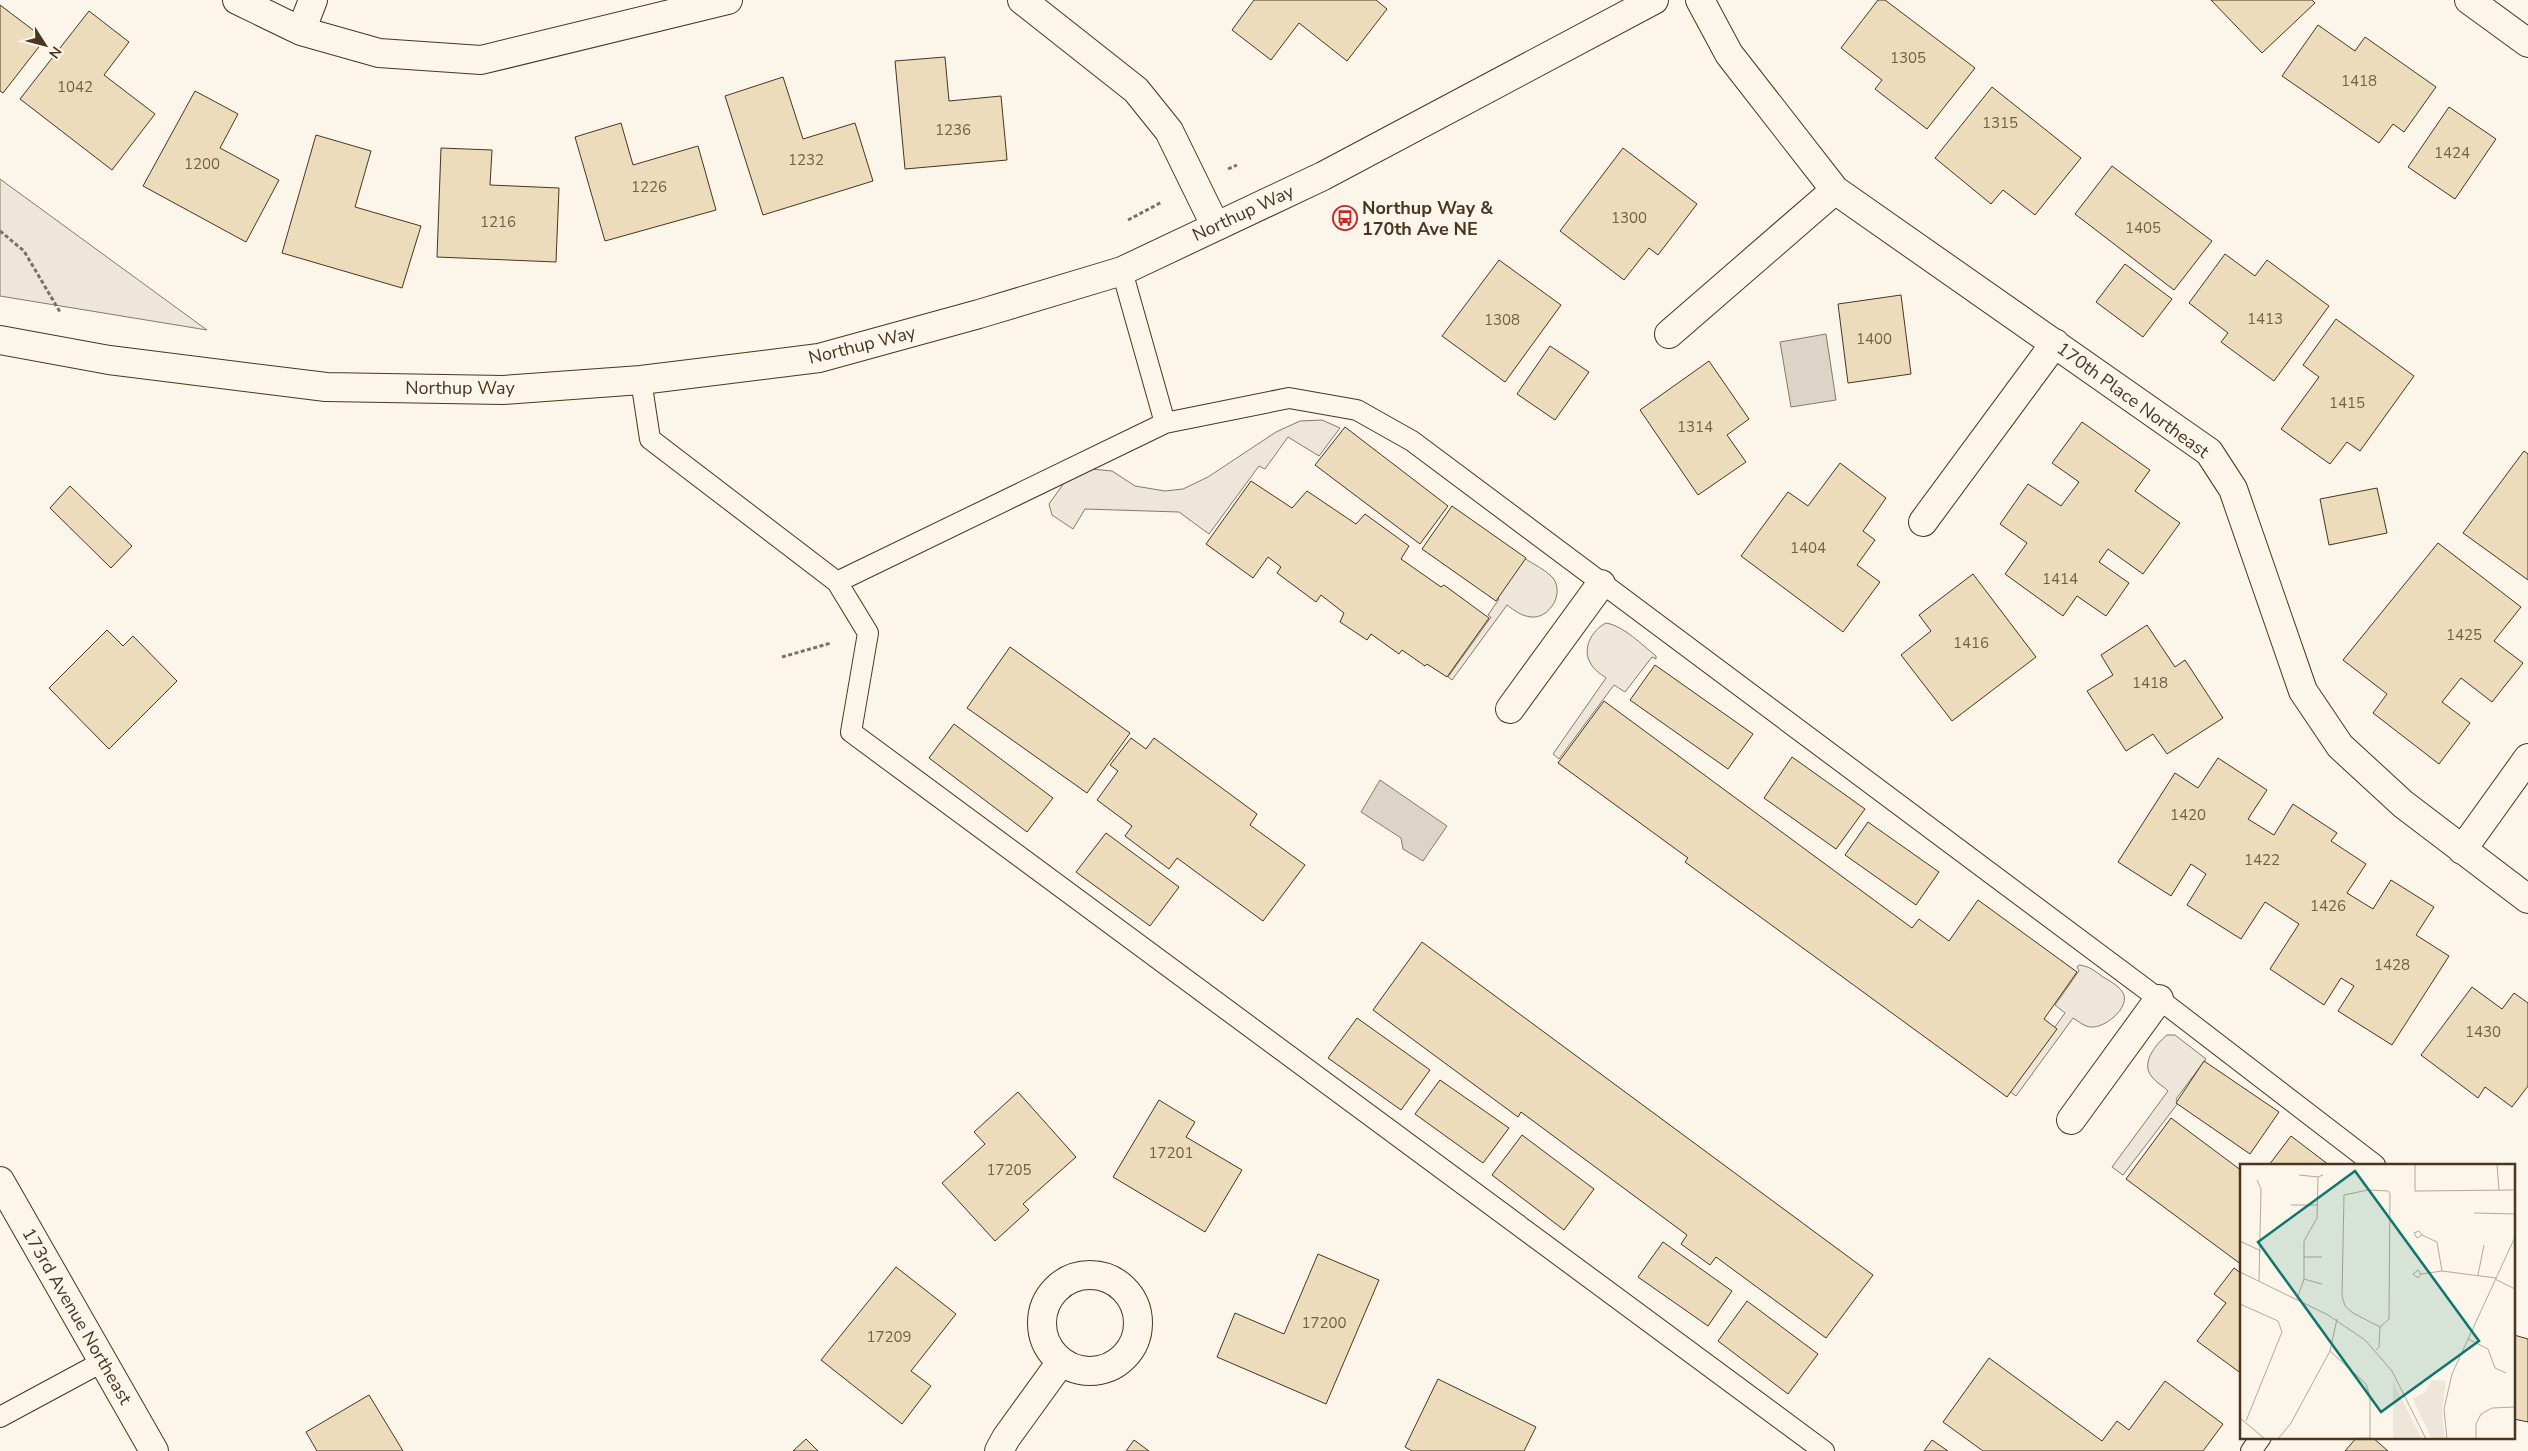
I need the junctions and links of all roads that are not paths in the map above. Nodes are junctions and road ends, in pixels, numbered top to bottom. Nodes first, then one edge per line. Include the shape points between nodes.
1 (237, 0) edge
2 (313, 0) edge
3 (728, 0) edge
4 (1022, 0) edge
5 (1654, 0) edge
6 (1700, 0) edge
7 (2469, 0) edge
8 (301, 31) junction
9 (2528, 43) edge
10 (1835, 190) junction
11 (1215, 225) junction
12 (1122, 271) junction
13 (1669, 334) dead end
14 (0, 340) edge
15 (2055, 343) junction
16 (641, 380) junction
17 (1165, 423) junction
18 (1923, 522) dead end
19 (837, 582) junction
20 (1601, 584) junction
21 (1510, 709) dead end
22 (2528, 758) edge
23 (2462, 850) junction
24 (2528, 899) edge
25 (2158, 1000) junction
26 (2071, 1120) dead end
27 (2374, 1164) edge
28 (0, 1181) edge
29 (104, 1361) junction
30 (1061, 1362) dead end
31 (0, 1417) edge
32 (2260, 1438) edge
33 (154, 1451) edge
34 (999, 1451) edge
35 (1824, 1451) edge
36 (2251, 1451) edge

1 - 8 street
2 - 8 street
3 - 8 street via 481,60 379,53
4 - 11 street via 1136,90 1169,131
5 - 11 street, Northup Way via 1323,176
6 - 10 street, 170th Place Northeast via 1729,54
7 - 9 street
10 - 13 street
10 - 15 street, 170th Place Northeast
11 - 12 street, Northup Way
12 - 16 street, Northup Way via 819,358
12 - 17 lane
14 - 16 street, Northup Way via 109,360 326,387 503,390
15 - 18 street
15 - 23 street, 170th Place Northeast via 2209,452 2233,489 2303,691 2340,746 2402,804
16 - 19 lane via 650,439
17 - 19 lane
17 - 20 lane via 1289,398 1357,410 1412,441
19 - 35 lane via 868,633 850,732
20 - 21 street
20 - 25 lane
22 - 23 street
23 - 24 street, 170th Place Northeast
25 - 26 street
25 - 27 lane
28 - 29 street, 173rd Avenue Northeast
29 - 31 lane
29 - 33 street, 173rd Avenue Northeast
30 - 34 street
32 - 36 lane

